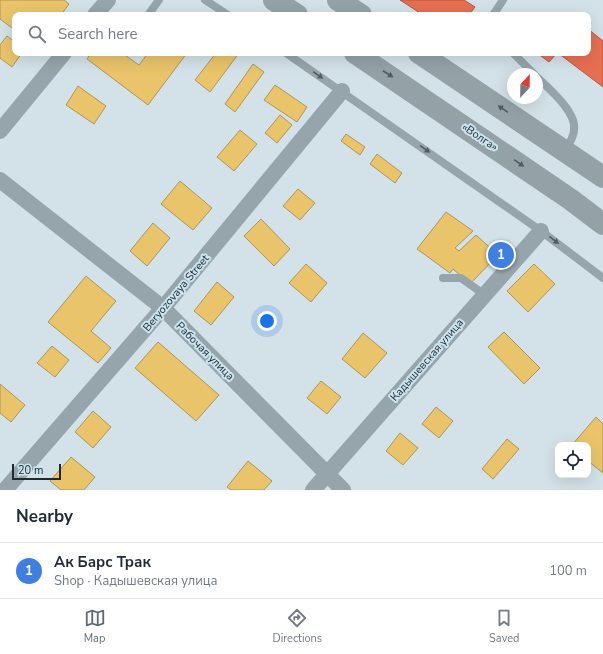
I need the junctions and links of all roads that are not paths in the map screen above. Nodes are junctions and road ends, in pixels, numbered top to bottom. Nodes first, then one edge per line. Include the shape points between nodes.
1 (108, 0) edge
2 (159, 0) edge
3 (205, 0) edge
4 (274, 0) edge
5 (338, 0) edge
6 (503, 0) edge
7 (98, 12) edge
8 (150, 12) edge
9 (223, 12) edge
10 (292, 12) edge
11 (356, 12) edge
12 (495, 12) edge
13 (62, 56) edge
14 (290, 56) edge
15 (359, 56) edge
16 (424, 56) edge
17 (516, 56) edge
18 (528, 68) edge
19 (543, 83) edge
20 (342, 91) junction
21 (0, 131) edge
22 (566, 151) junction
23 (600, 172) edge
24 (0, 180) edge
25 (603, 224) edge
26 (541, 231) junction
27 (443, 278) dead end
28 (603, 278) edge
29 (484, 295) junction
30 (163, 308) junction
31 (327, 474) junction
32 (5, 490) edge
33 (313, 490) edge
34 (343, 490) edge

1 - 7 street
2 - 8 lane
3 - 9 lane
4 - 10 highway
5 - 11 highway
6 - 12 lane
13 - 21 street
14 -> 20 lane
15 -> 25 highway, «Волга»
22 -> 16 highway
17 - 18 lane
19 - 22 lane via 565,105 572,120 574,130
20 -> 26 lane
20 - 30 street, Beryozovaya Street
22 - 23 highway
24 - 30 street, Рабочая улица
26 -> 28 lane
26 - 29 street, Кадышевская улица
27 - 29 lane via 461,278
29 - 31 street, Кадышевская улица
30 - 31 street, Рабочая улица
30 - 32 street, Beryozovaya Street
31 - 33 street, Кадышевская улица
31 - 34 street, Рабочая улица

